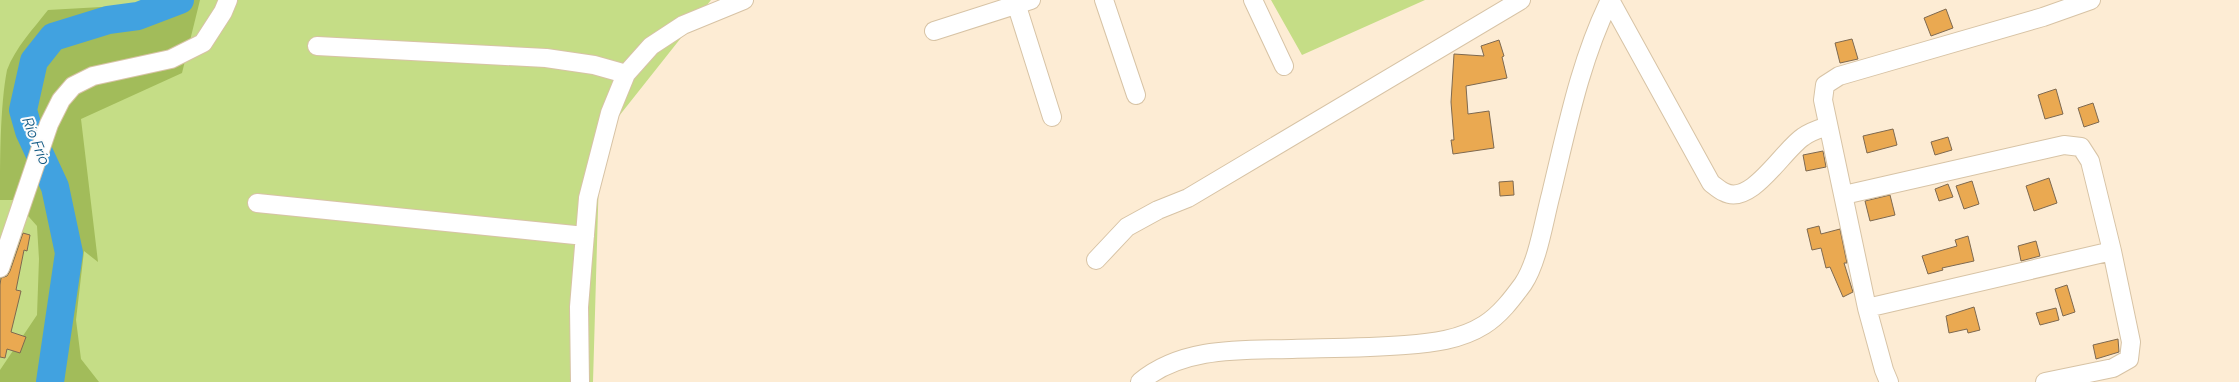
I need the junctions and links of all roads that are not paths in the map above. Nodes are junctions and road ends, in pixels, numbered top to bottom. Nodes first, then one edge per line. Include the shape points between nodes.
1 (228, 0) edge
2 (744, 0) edge
3 (1104, 0) edge
4 (1253, 0) edge
5 (1522, 0) edge
6 (1610, 0) edge
7 (2091, 0) edge
8 (1021, 2) edge
9 (934, 31) dead end
10 (317, 46) dead end
11 (1284, 66) dead end
12 (626, 74) junction
13 (1136, 95) dead end
14 (1052, 116) dead end
15 (1828, 126) junction
16 (1844, 195) junction
17 (256, 203) dead end
18 (585, 236) junction
19 (2112, 251) junction
20 (1096, 260) dead end
21 (0, 268) edge
22 (1867, 308) junction
23 (580, 382) edge
24 (1140, 382) edge
25 (1889, 382) edge
26 (2045, 382) edge

1 - 21 street via 203,43 171,59 93,76 73,86 61,100 49,124
2 - 12 street via 684,25 651,46
3 - 13 street
4 - 11 street
5 - 20 street via 1188,198 1128,227
6 - 15 street via 1711,183 1725,194 1741,194 1756,186 1802,137
6 - 24 street via 1591,40 1524,282 1506,306 1485,325 1458,337 1432,342 1202,354 1171,364
7 - 15 street via 2044,17 1839,76 1825,85 1823,100
8 - 9 street
8 - 14 street
10 - 12 street via 546,58 594,65
12 - 18 street via 610,113 588,198
15 - 16 street
16 - 19 street via 2064,144 2081,147 2090,162
16 - 22 street
17 - 18 street
18 - 23 street via 579,307
19 - 22 street
19 - 26 street via 2131,342 2129,359 2113,368
22 - 25 street

